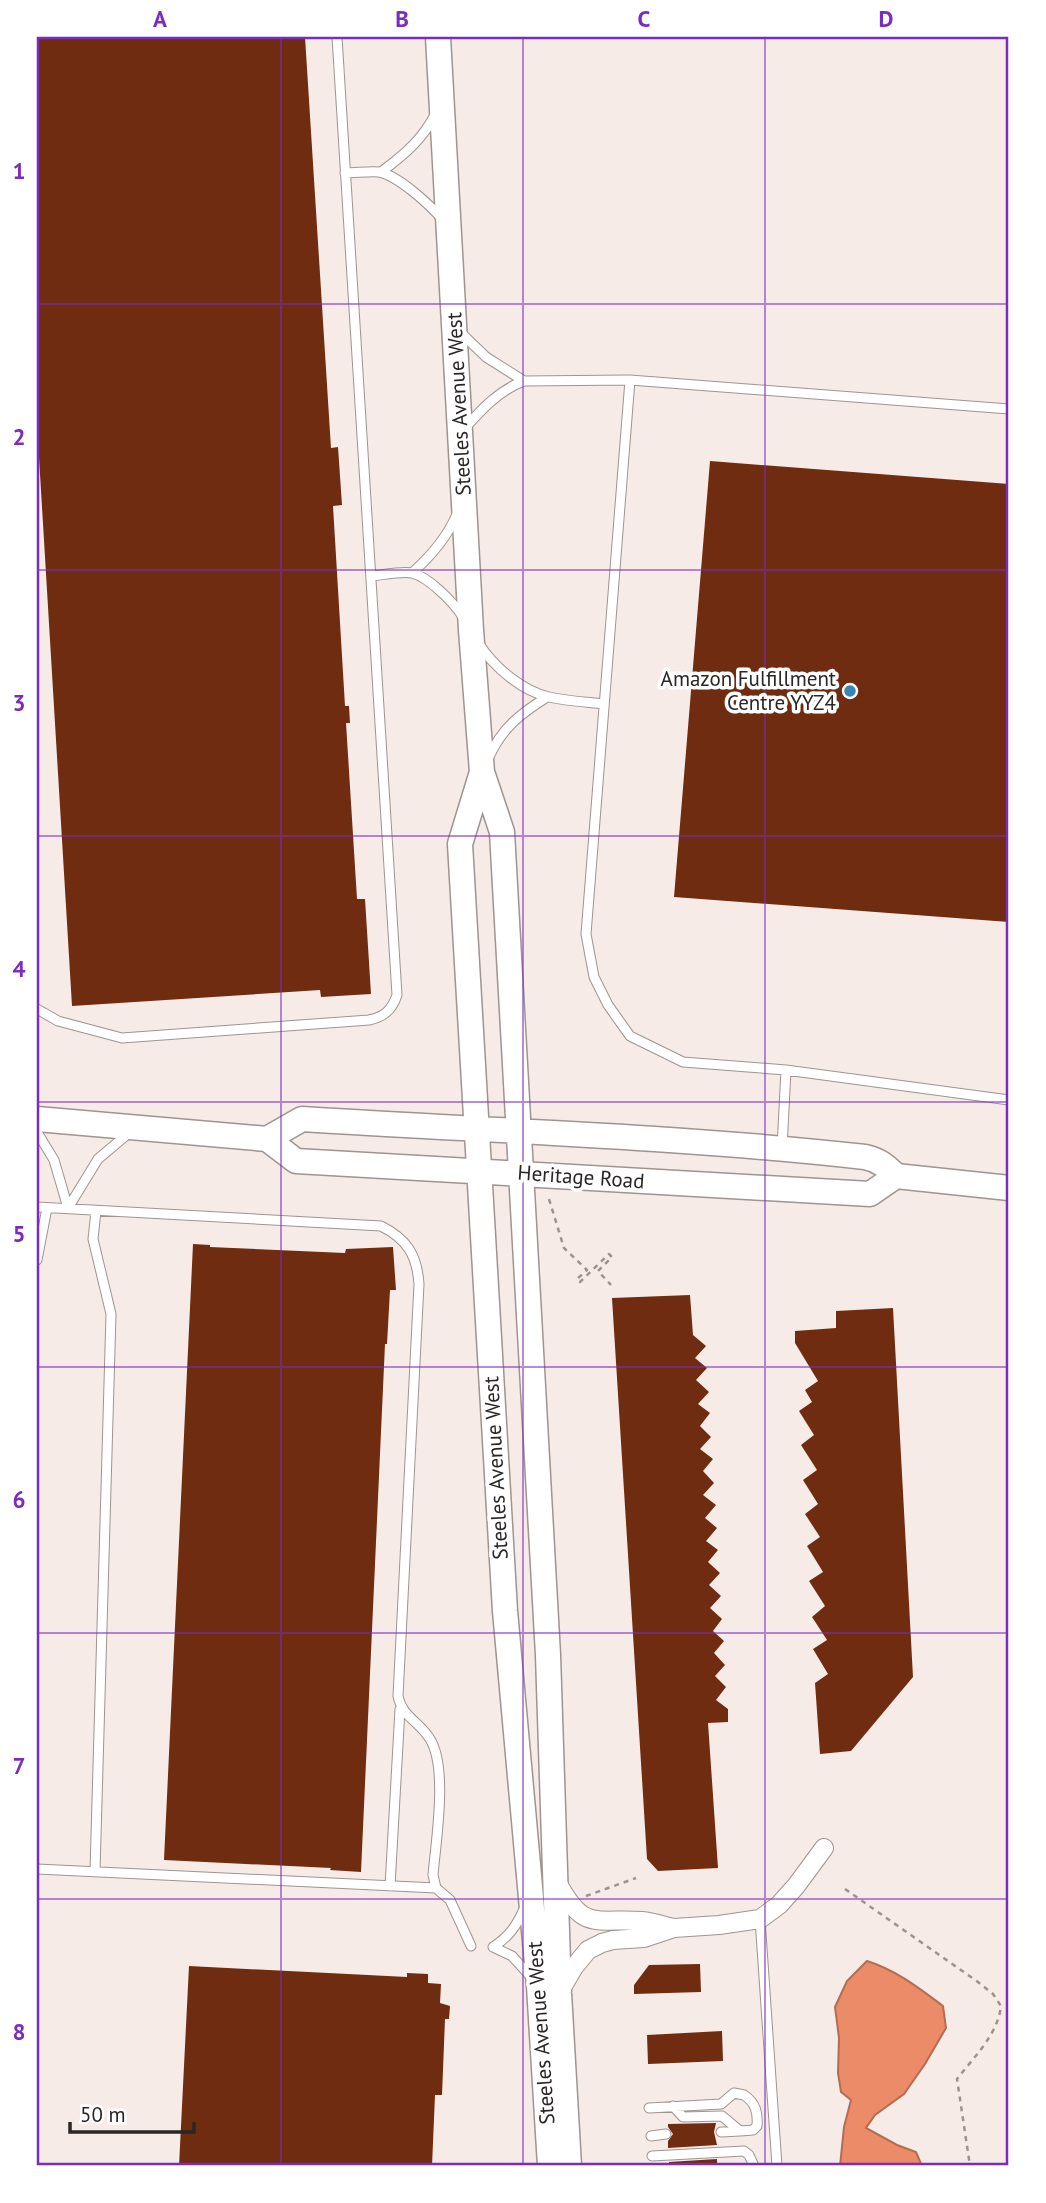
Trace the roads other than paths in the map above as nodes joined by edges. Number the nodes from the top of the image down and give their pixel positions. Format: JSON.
{"nodes":[{"id":1,"x":337,"y":37,"type":"edge"},
{"id":2,"x":438,"y":37,"type":"edge"},
{"id":3,"x":442,"y":102,"type":"junction"},
{"id":4,"x":381,"y":172,"type":"junction"},
{"id":5,"x":345,"y":173,"type":"junction"},
{"id":6,"x":449,"y":226,"type":"junction"},
{"id":7,"x":455,"y":326,"type":"junction"},
{"id":8,"x":630,"y":380,"type":"junction"},
{"id":9,"x":524,"y":381,"type":"junction"},
{"id":10,"x":1009,"y":409,"type":"edge"},
{"id":11,"x":460,"y":433,"type":"junction"},
{"id":12,"x":464,"y":500,"type":"junction"},
{"id":13,"x":412,"y":573,"type":"junction"},
{"id":14,"x":372,"y":576,"type":"junction"},
{"id":15,"x":471,"y":630,"type":"junction"},
{"id":16,"x":547,"y":697,"type":"junction"},
{"id":17,"x":604,"y":704,"type":"junction"},
{"id":18,"x":482,"y":772,"type":"junction"},
{"id":19,"x":37,"y":1009,"type":"edge"},
{"id":20,"x":786,"y":1070,"type":"junction"},
{"id":21,"x":1009,"y":1100,"type":"edge"},
{"id":22,"x":37,"y":1119,"type":"edge"},
{"id":23,"x":135,"y":1127,"type":"junction"},
{"id":24,"x":477,"y":1129,"type":"junction"},
{"id":25,"x":517,"y":1131,"type":"junction"},
{"id":26,"x":37,"y":1132,"type":"edge"},
{"id":27,"x":267,"y":1139,"type":"junction"},
{"id":28,"x":782,"y":1148,"type":"junction"},
{"id":29,"x":480,"y":1171,"type":"junction"},
{"id":30,"x":520,"y":1173,"type":"junction"},
{"id":31,"x":896,"y":1176,"type":"junction"},
{"id":32,"x":1009,"y":1188,"type":"edge"},
{"id":33,"x":37,"y":1207,"type":"edge"},
{"id":34,"x":47,"y":1208,"type":"junction"},
{"id":35,"x":68,"y":1208,"type":"junction"},
{"id":36,"x":96,"y":1211,"type":"junction"},
{"id":37,"x":37,"y":1260,"type":"edge"},
{"id":38,"x":400,"y":1709,"type":"junction"},
{"id":39,"x":824,"y":1848,"type":"dead end"},
{"id":40,"x":37,"y":1869,"type":"edge"},
{"id":41,"x":95,"y":1871,"type":"junction"},
{"id":42,"x":555,"y":1878,"type":"junction"},
{"id":43,"x":390,"y":1886,"type":"junction"},
{"id":44,"x":436,"y":1888,"type":"junction"},
{"id":45,"x":531,"y":1896,"type":"junction"},
{"id":46,"x":760,"y":1919,"type":"junction"},
{"id":47,"x":674,"y":1928,"type":"junction"},
{"id":48,"x":471,"y":1946,"type":"dead end"},
{"id":49,"x":549,"y":1990,"type":"junction"},
{"id":50,"x":673,"y":2106,"type":"junction"},
{"id":51,"x":649,"y":2108,"type":"dead end"},
{"id":52,"x":740,"y":2131,"type":"junction"},
{"id":53,"x":721,"y":2132,"type":"dead end"},
{"id":54,"x":666,"y":2134,"type":"dead end"},
{"id":55,"x":651,"y":2136,"type":"dead end"},
{"id":56,"x":652,"y":2156,"type":"dead end"},
{"id":57,"x":550,"y":2166,"type":"edge"},
{"id":58,"x":569,"y":2166,"type":"edge"},
{"id":59,"x":754,"y":2166,"type":"edge"},
{"id":60,"x":777,"y":2166,"type":"edge"}],
"edges":[{"from":1,"to":5,"type":"lane"},
{"from":2,"to":3,"type":"main road","name":"Steeles Avenue West"},
{"from":3,"to":4,"type":"lane"},
{"from":3,"to":6,"type":"main road","name":"Steeles Avenue West"},
{"from":4,"to":5,"type":"lane"},
{"from":4,"to":6,"type":"lane"},
{"from":5,"to":14,"type":"lane"},
{"from":6,"to":7,"type":"main road","name":"Steeles Avenue West"},
{"from":7,"to":9,"type":"lane"},
{"from":7,"to":11,"type":"main road","name":"Steeles Avenue West"},
{"from":8,"to":9,"type":"lane"},
{"from":8,"to":10,"type":"lane"},
{"from":8,"to":17,"type":"lane"},
{"from":9,"to":11,"type":"lane"},
{"from":11,"to":12,"type":"main road","name":"Steeles Avenue West"},
{"from":12,"to":13,"type":"lane"},
{"from":12,"to":15,"type":"main road","name":"Steeles Avenue West"},
{"from":13,"to":14,"type":"lane"},
{"from":13,"to":15,"type":"lane"},
{"from":14,"to":19,"type":"lane"},
{"from":15,"to":16,"type":"lane"},
{"from":15,"to":18,"type":"main road","name":"Steeles Avenue West"},
{"from":16,"to":17,"type":"lane"},
{"from":16,"to":18,"type":"lane"},
{"from":17,"to":20,"type":"lane"},
{"from":18,"to":24,"type":"main road","name":"Steeles Avenue West"},
{"from":18,"to":25,"type":"main road","name":"Steeles Avenue West"},
{"from":20,"to":21,"type":"lane"},
{"from":20,"to":28,"type":"lane"},
{"from":22,"to":23,"type":"main road"},
{"from":23,"to":27,"type":"main road"},
{"from":23,"to":35,"type":"lane"},
{"from":24,"to":25,"type":"main road","name":"Heritage Road"},
{"from":24,"to":27,"type":"main road","name":"Heritage Road"},
{"from":24,"to":29,"type":"main road","name":"Steeles Avenue West"},
{"from":25,"to":28,"type":"main road","name":"Heritage Road"},
{"from":25,"to":30,"type":"main road","name":"Steeles Avenue West"},
{"from":26,"to":35,"type":"lane"},
{"from":27,"to":29,"type":"main road","name":"Heritage Road"},
{"from":28,"to":31,"type":"main road","name":"Heritage Road"},
{"from":29,"to":30,"type":"main road","name":"Heritage Road"},
{"from":29,"to":45,"type":"main road","name":"Steeles Avenue West"},
{"from":30,"to":31,"type":"main road","name":"Heritage Road"},
{"from":30,"to":42,"type":"main road","name":"Steeles Avenue West"},
{"from":31,"to":32,"type":"main road","name":"Heritage Road"},
{"from":33,"to":34,"type":"lane"},
{"from":34,"to":35,"type":"lane"},
{"from":34,"to":37,"type":"lane"},
{"from":35,"to":36,"type":"lane"},
{"from":36,"to":38,"type":"lane"},
{"from":36,"to":41,"type":"lane"},
{"from":38,"to":43,"type":"lane"},
{"from":38,"to":44,"type":"lane"},
{"from":39,"to":46,"type":"street"},
{"from":40,"to":41,"type":"lane"},
{"from":41,"to":43,"type":"lane"},
{"from":42,"to":47,"type":"street"},
{"from":42,"to":49,"type":"main road","name":"Steeles Avenue West"},
{"from":43,"to":44,"type":"lane"},
{"from":44,"to":48,"type":"lane"},
{"from":45,"to":49,"type":"main road","name":"Steeles Avenue West"},
{"from":45,"to":49,"type":"lane"},
{"from":46,"to":47,"type":"street"},
{"from":46,"to":60,"type":"lane"},
{"from":47,"to":49,"type":"street"},
{"from":49,"to":57,"type":"main road","name":"Steeles Avenue West"},
{"from":49,"to":58,"type":"main road","name":"Steeles Avenue West"},
{"from":50,"to":51,"type":"lane"},
{"from":50,"to":52,"type":"lane"},
{"from":50,"to":52,"type":"lane"},
{"from":52,"to":53,"type":"lane"},
{"from":54,"to":55,"type":"lane"},
{"from":56,"to":59,"type":"lane"}]}
